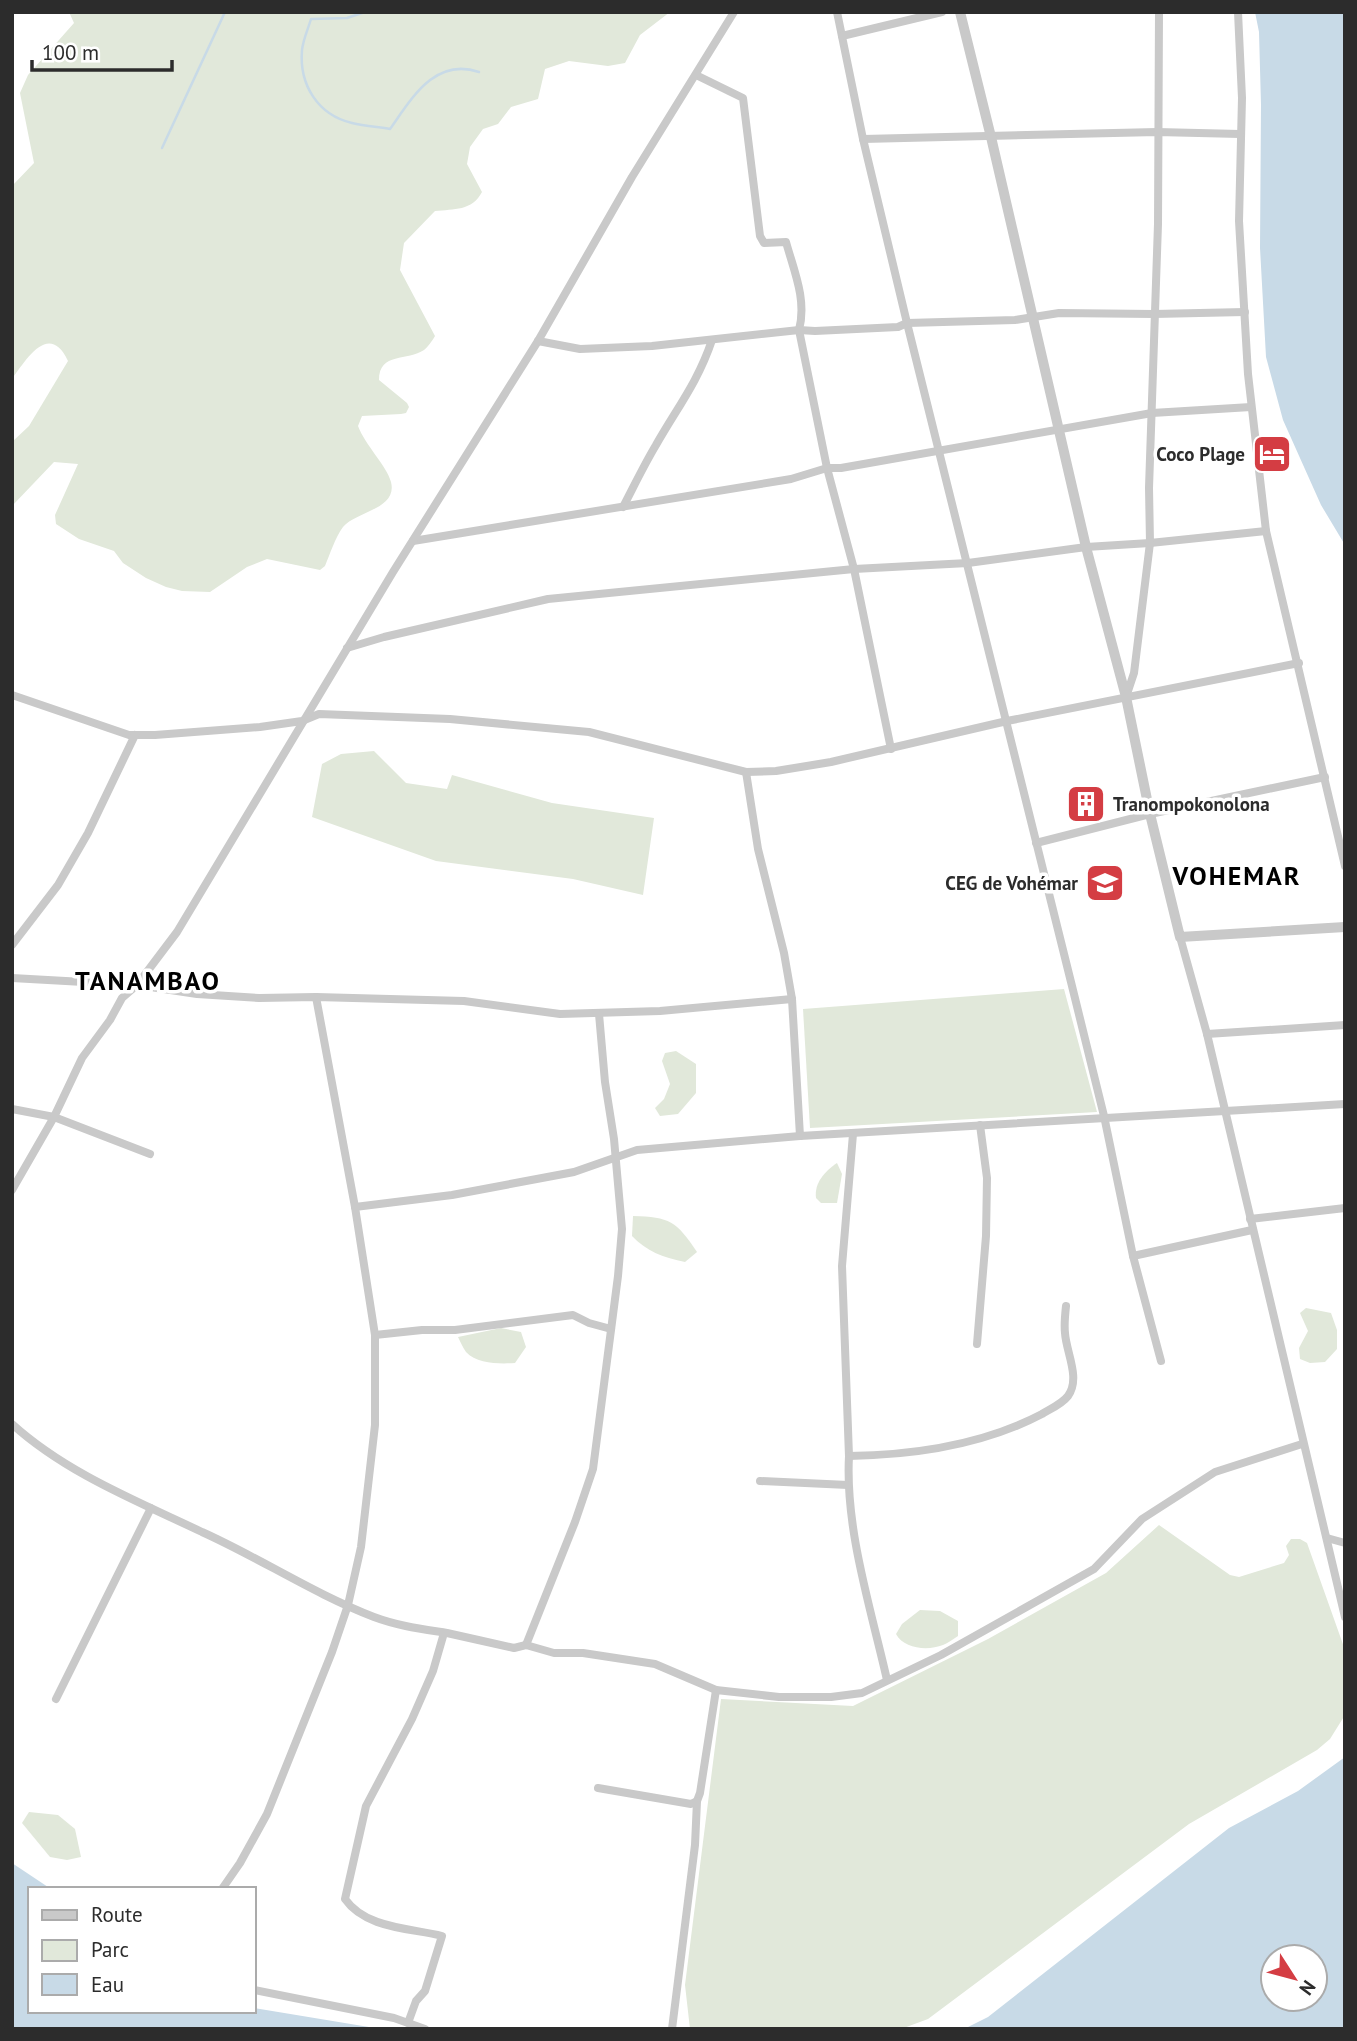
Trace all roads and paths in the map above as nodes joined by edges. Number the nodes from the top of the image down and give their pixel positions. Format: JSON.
{"nodes":[{"id":1,"x":734,"y":12,"type":"edge"},
{"id":2,"x":837,"y":12,"type":"edge"},
{"id":3,"x":942,"y":12,"type":"edge"},
{"id":4,"x":960,"y":12,"type":"edge"},
{"id":5,"x":1160,"y":12,"type":"edge"},
{"id":6,"x":1238,"y":12,"type":"edge"},
{"id":7,"x":842,"y":36,"type":"junction"},
{"id":8,"x":696,"y":75,"type":"junction"},
{"id":9,"x":1157,"y":132,"type":"junction"},
{"id":10,"x":1240,"y":134,"type":"junction"},
{"id":11,"x":991,"y":137,"type":"junction"},
{"id":12,"x":863,"y":139,"type":"junction"},
{"id":13,"x":1245,"y":312,"type":"junction"},
{"id":14,"x":1154,"y":314,"type":"junction"},
{"id":15,"x":1034,"y":317,"type":"junction"},
{"id":16,"x":907,"y":323,"type":"junction"},
{"id":17,"x":799,"y":330,"type":"junction"},
{"id":18,"x":712,"y":340,"type":"junction"},
{"id":19,"x":538,"y":341,"type":"junction"},
{"id":20,"x":1251,"y":407,"type":"junction"},
{"id":21,"x":1153,"y":413,"type":"junction"},
{"id":22,"x":1060,"y":431,"type":"junction"},
{"id":23,"x":939,"y":450,"type":"junction"},
{"id":24,"x":827,"y":468,"type":"junction"},
{"id":25,"x":623,"y":507,"type":"junction"},
{"id":26,"x":1266,"y":531,"type":"junction"},
{"id":27,"x":413,"y":541,"type":"junction"},
{"id":28,"x":1150,"y":543,"type":"junction"},
{"id":29,"x":1086,"y":547,"type":"junction"},
{"id":30,"x":968,"y":563,"type":"junction"},
{"id":31,"x":854,"y":569,"type":"junction"},
{"id":32,"x":347,"y":648,"type":"junction"},
{"id":33,"x":1299,"y":663,"type":"junction"},
{"id":34,"x":12,"y":695,"type":"edge"},
{"id":35,"x":1126,"y":697,"type":"junction"},
{"id":36,"x":302,"y":721,"type":"junction"},
{"id":37,"x":1007,"y":721,"type":"junction"},
{"id":38,"x":135,"y":735,"type":"junction"},
{"id":39,"x":891,"y":749,"type":"junction"},
{"id":40,"x":746,"y":772,"type":"junction"},
{"id":41,"x":1325,"y":778,"type":"junction"},
{"id":42,"x":1150,"y":814,"type":"junction"},
{"id":43,"x":1036,"y":843,"type":"junction"},
{"id":44,"x":1345,"y":866,"type":"edge"},
{"id":45,"x":1345,"y":927,"type":"edge"},
{"id":46,"x":1180,"y":937,"type":"junction"},
{"id":47,"x":12,"y":945,"type":"edge"},
{"id":48,"x":12,"y":978,"type":"edge"},
{"id":49,"x":137,"y":985,"type":"junction"},
{"id":50,"x":316,"y":997,"type":"junction"},
{"id":51,"x":792,"y":999,"type":"junction"},
{"id":52,"x":600,"y":1014,"type":"junction"},
{"id":53,"x":1345,"y":1026,"type":"edge"},
{"id":54,"x":1207,"y":1034,"type":"junction"},
{"id":55,"x":1345,"y":1104,"type":"edge"},
{"id":56,"x":12,"y":1109,"type":"edge"},
{"id":57,"x":1225,"y":1110,"type":"junction"},
{"id":58,"x":1104,"y":1116,"type":"junction"},
{"id":59,"x":54,"y":1117,"type":"junction"},
{"id":60,"x":980,"y":1125,"type":"junction"},
{"id":61,"x":853,"y":1134,"type":"junction"},
{"id":62,"x":800,"y":1136,"type":"junction"},
{"id":63,"x":150,"y":1154,"type":"dead end"},
{"id":64,"x":615,"y":1158,"type":"junction"},
{"id":65,"x":12,"y":1190,"type":"edge"},
{"id":66,"x":355,"y":1207,"type":"junction"},
{"id":67,"x":1345,"y":1208,"type":"edge"},
{"id":68,"x":1250,"y":1219,"type":"junction"},
{"id":69,"x":1252,"y":1230,"type":"junction"},
{"id":70,"x":1133,"y":1256,"type":"junction"},
{"id":71,"x":1066,"y":1306,"type":"dead end"},
{"id":72,"x":611,"y":1329,"type":"junction"},
{"id":73,"x":374,"y":1335,"type":"junction"},
{"id":74,"x":977,"y":1344,"type":"dead end"},
{"id":75,"x":1161,"y":1361,"type":"dead end"},
{"id":76,"x":12,"y":1424,"type":"edge"},
{"id":77,"x":1302,"y":1444,"type":"junction"},
{"id":78,"x":849,"y":1456,"type":"junction"},
{"id":79,"x":760,"y":1481,"type":"dead end"},
{"id":80,"x":848,"y":1485,"type":"junction"},
{"id":81,"x":151,"y":1508,"type":"junction"},
{"id":82,"x":1327,"y":1538,"type":"junction"},
{"id":83,"x":1345,"y":1543,"type":"edge"},
{"id":84,"x":348,"y":1605,"type":"junction"},
{"id":85,"x":1345,"y":1617,"type":"edge"},
{"id":86,"x":444,"y":1633,"type":"junction"},
{"id":87,"x":526,"y":1645,"type":"junction"},
{"id":88,"x":887,"y":1680,"type":"junction"},
{"id":89,"x":716,"y":1690,"type":"junction"},
{"id":90,"x":56,"y":1699,"type":"dead end"},
{"id":91,"x":598,"y":1788,"type":"dead end"},
{"id":92,"x":697,"y":1801,"type":"junction"},
{"id":93,"x":223,"y":1887,"type":"edge"},
{"id":94,"x":256,"y":1990,"type":"edge"},
{"id":95,"x":408,"y":2023,"type":"junction"},
{"id":96,"x":425,"y":2029,"type":"edge"},
{"id":97,"x":672,"y":2029,"type":"edge"}],
"edges":[{"from":1,"to":8,"type":"street"},
{"from":2,"to":7,"type":"street"},
{"from":3,"to":7,"type":"street"},
{"from":4,"to":11,"type":"street"},
{"from":5,"to":9,"type":"street"},
{"from":6,"to":10,"type":"street"},
{"from":7,"to":12,"type":"street"},
{"from":8,"to":17,"type":"street"},
{"from":8,"to":19,"type":"street"},
{"from":9,"to":10,"type":"street"},
{"from":9,"to":11,"type":"street"},
{"from":9,"to":14,"type":"street"},
{"from":10,"to":13,"type":"street"},
{"from":11,"to":12,"type":"street"},
{"from":11,"to":15,"type":"street"},
{"from":12,"to":16,"type":"street"},
{"from":13,"to":14,"type":"street"},
{"from":13,"to":20,"type":"street"},
{"from":14,"to":15,"type":"street"},
{"from":14,"to":21,"type":"street"},
{"from":15,"to":16,"type":"street"},
{"from":15,"to":22,"type":"street"},
{"from":16,"to":17,"type":"street"},
{"from":16,"to":23,"type":"street"},
{"from":17,"to":18,"type":"street"},
{"from":17,"to":24,"type":"street"},
{"from":18,"to":19,"type":"street"},
{"from":18,"to":25,"type":"street"},
{"from":19,"to":27,"type":"street"},
{"from":20,"to":21,"type":"street"},
{"from":20,"to":26,"type":"street"},
{"from":21,"to":22,"type":"street"},
{"from":21,"to":28,"type":"street"},
{"from":22,"to":23,"type":"street"},
{"from":22,"to":29,"type":"street"},
{"from":23,"to":24,"type":"street"},
{"from":23,"to":30,"type":"street"},
{"from":24,"to":25,"type":"street"},
{"from":24,"to":31,"type":"street"},
{"from":25,"to":27,"type":"street"},
{"from":26,"to":28,"type":"street"},
{"from":26,"to":33,"type":"street"},
{"from":27,"to":32,"type":"street"},
{"from":28,"to":29,"type":"street"},
{"from":28,"to":35,"type":"street"},
{"from":29,"to":30,"type":"street"},
{"from":29,"to":35,"type":"street"},
{"from":30,"to":31,"type":"street"},
{"from":30,"to":37,"type":"street"},
{"from":31,"to":32,"type":"street"},
{"from":31,"to":39,"type":"street"},
{"from":32,"to":36,"type":"street"},
{"from":33,"to":35,"type":"street"},
{"from":33,"to":41,"type":"street"},
{"from":34,"to":38,"type":"street"},
{"from":35,"to":37,"type":"street"},
{"from":35,"to":42,"type":"street"},
{"from":36,"to":38,"type":"street"},
{"from":36,"to":40,"type":"street"},
{"from":36,"to":49,"type":"street"},
{"from":37,"to":39,"type":"street"},
{"from":37,"to":43,"type":"street"},
{"from":38,"to":47,"type":"street"},
{"from":39,"to":40,"type":"street"},
{"from":40,"to":51,"type":"street"},
{"from":41,"to":42,"type":"street"},
{"from":41,"to":44,"type":"street"},
{"from":42,"to":43,"type":"street"},
{"from":42,"to":46,"type":"street"},
{"from":43,"to":58,"type":"street"},
{"from":45,"to":46,"type":"street"},
{"from":46,"to":54,"type":"street"},
{"from":48,"to":49,"type":"street"},
{"from":49,"to":50,"type":"street"},
{"from":49,"to":59,"type":"street"},
{"from":50,"to":52,"type":"street"},
{"from":50,"to":66,"type":"street"},
{"from":51,"to":52,"type":"street"},
{"from":51,"to":62,"type":"street"},
{"from":52,"to":64,"type":"street"},
{"from":53,"to":54,"type":"street"},
{"from":54,"to":57,"type":"street"},
{"from":55,"to":57,"type":"street"},
{"from":56,"to":59,"type":"street"},
{"from":57,"to":58,"type":"street"},
{"from":57,"to":68,"type":"street"},
{"from":58,"to":60,"type":"street"},
{"from":58,"to":70,"type":"street"},
{"from":59,"to":63,"type":"street"},
{"from":59,"to":65,"type":"street"},
{"from":60,"to":61,"type":"street"},
{"from":60,"to":74,"type":"street"},
{"from":61,"to":62,"type":"street"},
{"from":61,"to":78,"type":"street"},
{"from":62,"to":64,"type":"street"},
{"from":64,"to":66,"type":"street"},
{"from":64,"to":72,"type":"street"},
{"from":66,"to":73,"type":"street"},
{"from":67,"to":68,"type":"street"},
{"from":68,"to":69,"type":"street"},
{"from":69,"to":70,"type":"street"},
{"from":69,"to":77,"type":"street"},
{"from":70,"to":75,"type":"street"},
{"from":71,"to":78,"type":"street"},
{"from":72,"to":73,"type":"street"},
{"from":72,"to":87,"type":"street"},
{"from":73,"to":84,"type":"street"},
{"from":76,"to":81,"type":"street"},
{"from":77,"to":82,"type":"street"},
{"from":77,"to":88,"type":"street"},
{"from":78,"to":80,"type":"street"},
{"from":79,"to":80,"type":"street"},
{"from":80,"to":88,"type":"street"},
{"from":81,"to":84,"type":"street"},
{"from":81,"to":90,"type":"street"},
{"from":82,"to":83,"type":"street"},
{"from":82,"to":85,"type":"street"},
{"from":84,"to":86,"type":"street"},
{"from":84,"to":93,"type":"street"},
{"from":86,"to":87,"type":"street"},
{"from":86,"to":95,"type":"street"},
{"from":87,"to":89,"type":"street"},
{"from":88,"to":89,"type":"street"},
{"from":89,"to":92,"type":"street"},
{"from":91,"to":92,"type":"street"},
{"from":92,"to":97,"type":"street"},
{"from":94,"to":95,"type":"street"},
{"from":95,"to":96,"type":"street"}]}
